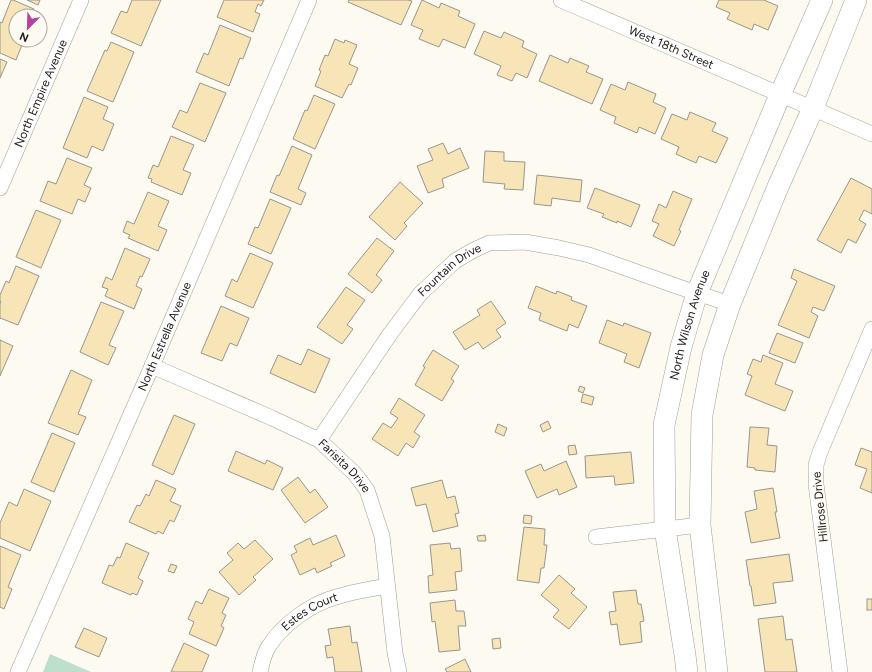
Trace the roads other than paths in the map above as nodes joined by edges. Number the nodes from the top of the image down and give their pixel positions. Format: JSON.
{"nodes":[{"id":1,"x":81,"y":0,"type":"edge"},
{"id":2,"x":309,"y":0,"type":"edge"},
{"id":3,"x":561,"y":0,"type":"edge"},
{"id":4,"x":822,"y":0,"type":"edge"},
{"id":5,"x":856,"y":0,"type":"edge"},
{"id":6,"x":780,"y":95,"type":"junction"},
{"id":7,"x":813,"y":108,"type":"junction"},
{"id":8,"x":872,"y":134,"type":"edge"},
{"id":9,"x":0,"y":188,"type":"edge"},
{"id":10,"x":697,"y":294,"type":"junction"},
{"id":11,"x":730,"y":304,"type":"junction"},
{"id":12,"x":872,"y":329,"type":"edge"},
{"id":13,"x":152,"y":366,"type":"junction"},
{"id":14,"x":319,"y":440,"type":"junction"},
{"id":15,"x":700,"y":525,"type":"junction"},
{"id":16,"x":665,"y":529,"type":"junction"},
{"id":17,"x":596,"y":537,"type":"dead end"},
{"id":18,"x":387,"y":586,"type":"junction"},
{"id":19,"x":18,"y":672,"type":"edge"},
{"id":20,"x":260,"y":672,"type":"edge"},
{"id":21,"x":399,"y":672,"type":"edge"},
{"id":22,"x":687,"y":672,"type":"edge"},
{"id":23,"x":717,"y":672,"type":"edge"},
{"id":24,"x":840,"y":672,"type":"edge"}],
"edges":[{"from":1,"to":9,"type":"street","name":"North Empire Avenue"},
{"from":2,"to":13,"type":"street","name":"North Estrella Avenue"},
{"from":3,"to":6,"type":"street","name":"West 18th Street"},
{"from":4,"to":6,"type":"main road","name":"North Wilson Avenue"},
{"from":5,"to":7,"type":"main road"},
{"from":6,"to":7,"type":"street","name":"West 18th Street"},
{"from":6,"to":10,"type":"main road","name":"North Wilson Avenue"},
{"from":7,"to":8,"type":"street"},
{"from":7,"to":11,"type":"main road"},
{"from":10,"to":11,"type":"street","name":"Fountain Drive"},
{"from":10,"to":14,"type":"street","name":"Fountain Drive"},
{"from":10,"to":16,"type":"main road","name":"North Wilson Avenue"},
{"from":11,"to":15,"type":"main road"},
{"from":12,"to":24,"type":"street","name":"Hillrose Drive"},
{"from":13,"to":14,"type":"street","name":"Farisita Drive"},
{"from":13,"to":19,"type":"street","name":"North Estrella Avenue"},
{"from":14,"to":18,"type":"street","name":"Farisita Drive"},
{"from":15,"to":16,"type":"street"},
{"from":15,"to":23,"type":"main road"},
{"from":16,"to":17,"type":"street"},
{"from":16,"to":22,"type":"main road","name":"North Wilson Avenue"},
{"from":18,"to":20,"type":"street","name":"Estes Court"},
{"from":18,"to":21,"type":"street","name":"Farisita Drive"}]}
